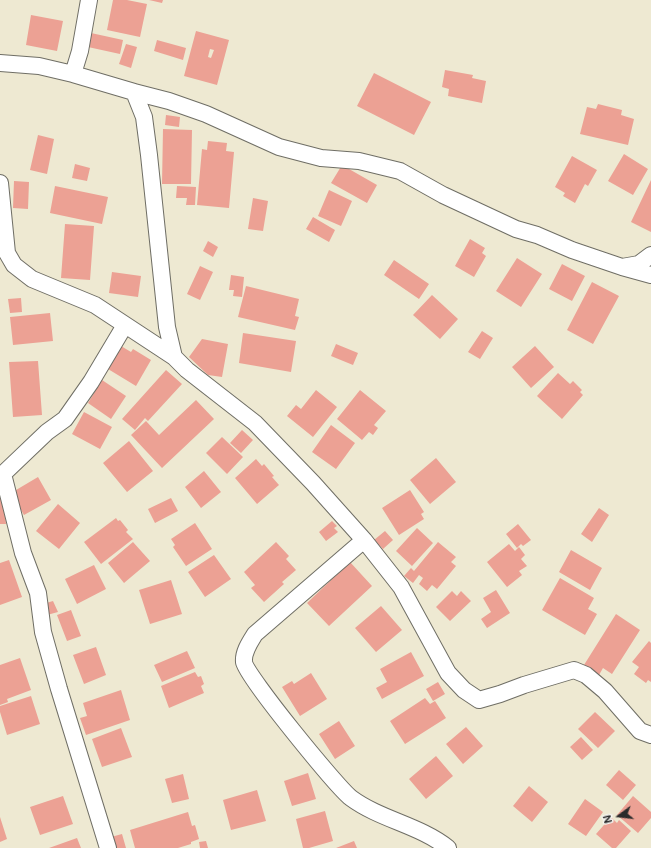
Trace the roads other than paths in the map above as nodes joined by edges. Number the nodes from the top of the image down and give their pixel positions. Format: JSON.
{"nodes":[{"id":1,"x":89,"y":0,"type":"edge"},
{"id":2,"x":0,"y":63,"type":"edge"},
{"id":3,"x":73,"y":74,"type":"junction"},
{"id":4,"x":134,"y":92,"type":"junction"},
{"id":5,"x":0,"y":183,"type":"edge"},
{"id":6,"x":651,"y":255,"type":"edge"},
{"id":7,"x":622,"y":267,"type":"junction"},
{"id":8,"x":651,"y":275,"type":"edge"},
{"id":9,"x":125,"y":325,"type":"junction"},
{"id":10,"x":174,"y":357,"type":"junction"},
{"id":11,"x":2,"y":475,"type":"edge"},
{"id":12,"x":364,"y":540,"type":"junction"},
{"id":13,"x":651,"y":735,"type":"edge"},
{"id":14,"x":108,"y":848,"type":"edge"},
{"id":15,"x":448,"y":848,"type":"edge"}],
"edges":[{"from":1,"to":3,"type":"street"},
{"from":2,"to":3,"type":"street"},
{"from":3,"to":4,"type":"street"},
{"from":4,"to":7,"type":"street"},
{"from":4,"to":10,"type":"street"},
{"from":5,"to":9,"type":"street"},
{"from":6,"to":7,"type":"street"},
{"from":7,"to":8,"type":"street"},
{"from":9,"to":10,"type":"street"},
{"from":9,"to":11,"type":"street"},
{"from":10,"to":12,"type":"street"},
{"from":11,"to":14,"type":"street"},
{"from":12,"to":13,"type":"street"},
{"from":12,"to":15,"type":"street"}]}
